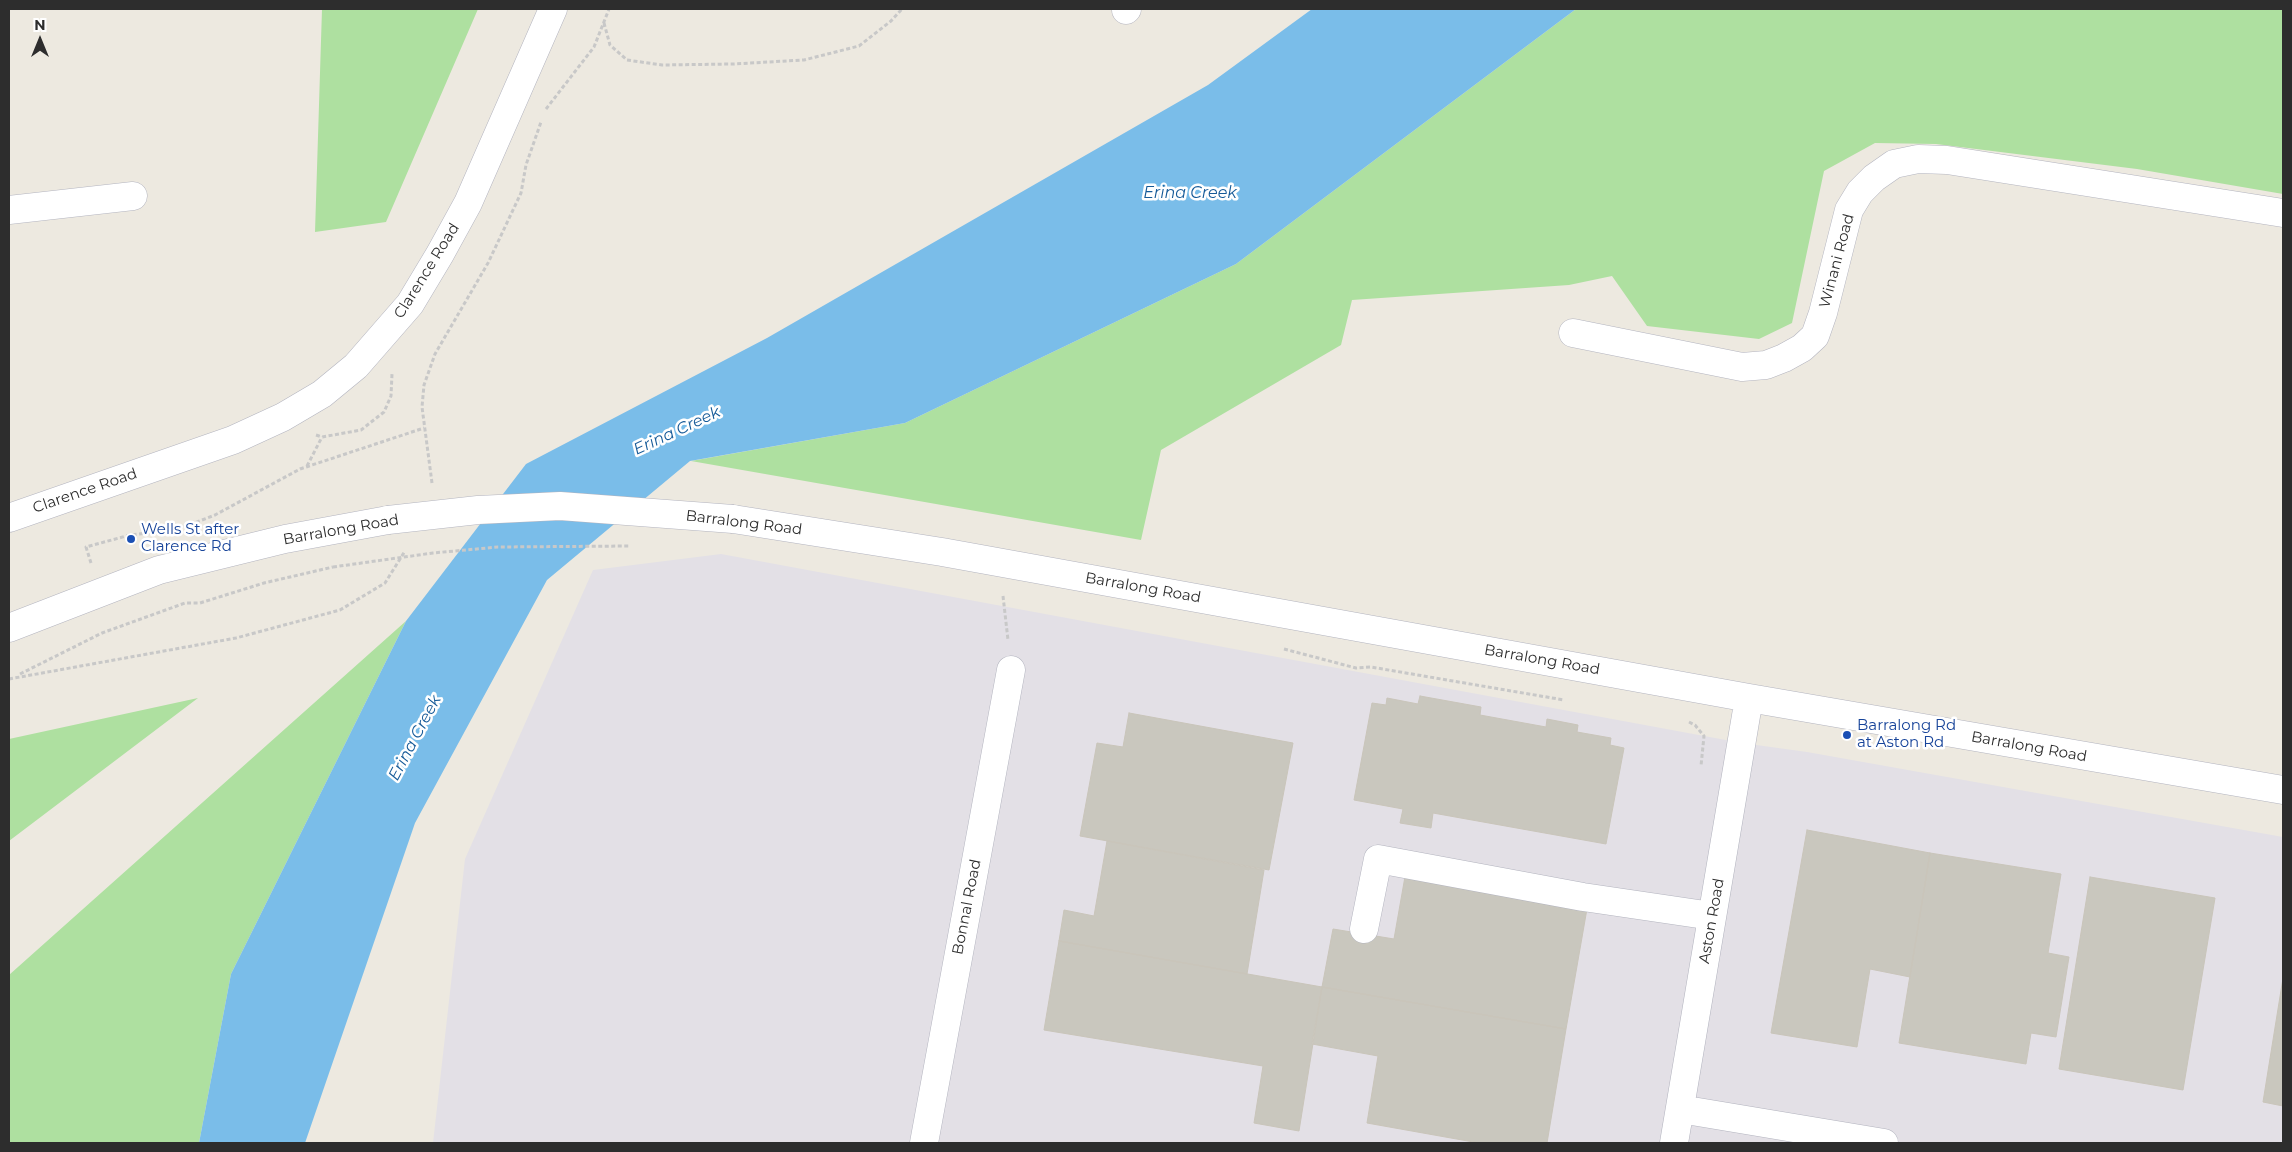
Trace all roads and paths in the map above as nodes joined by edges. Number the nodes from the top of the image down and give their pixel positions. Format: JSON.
{"nodes":[{"id":1,"x":553,"y":9,"type":"edge"},
{"id":2,"x":609,"y":9,"type":"edge"},
{"id":3,"x":902,"y":9,"type":"edge"},
{"id":4,"x":604,"y":23,"type":"junction"},
{"id":5,"x":545,"y":111,"type":"dead end"},
{"id":6,"x":542,"y":120,"type":"dead end"},
{"id":7,"x":133,"y":196,"type":"dead end"},
{"id":8,"x":9,"y":210,"type":"edge"},
{"id":9,"x":2283,"y":213,"type":"edge"},
{"id":10,"x":1573,"y":333,"type":"dead end"},
{"id":11,"x":424,"y":428,"type":"junction"},
{"id":12,"x":322,"y":436,"type":"dead end"},
{"id":13,"x":307,"y":467,"type":"junction"},
{"id":14,"x":432,"y":486,"type":"dead end"},
{"id":15,"x":9,"y":518,"type":"edge"},
{"id":16,"x":408,"y":546,"type":"dead end"},
{"id":17,"x":639,"y":546,"type":"dead end"},
{"id":18,"x":100,"y":593,"type":"junction"},
{"id":19,"x":993,"y":594,"type":"dead end"},
{"id":20,"x":1003,"y":596,"type":"junction"},
{"id":21,"x":1013,"y":597,"type":"dead end"},
{"id":22,"x":9,"y":628,"type":"edge"},
{"id":23,"x":1278,"y":647,"type":"dead end"},
{"id":24,"x":1011,"y":670,"type":"joint"},
{"id":25,"x":15,"y":676,"type":"junction"},
{"id":26,"x":9,"y":679,"type":"edge"},
{"id":27,"x":1749,"y":698,"type":"junction"},
{"id":28,"x":1570,"y":701,"type":"dead end"},
{"id":29,"x":1686,"y":720,"type":"dead end"},
{"id":30,"x":1701,"y":766,"type":"dead end"},
{"id":31,"x":2283,"y":790,"type":"edge"},
{"id":32,"x":1712,"y":916,"type":"junction"},
{"id":33,"x":1364,"y":929,"type":"dead end"},
{"id":34,"x":1680,"y":1109,"type":"junction"},
{"id":35,"x":924,"y":1143,"type":"edge"},
{"id":36,"x":1674,"y":1143,"type":"edge"},
{"id":37,"x":1884,"y":1143,"type":"edge"}],
"edges":[{"from":1,"to":15,"type":"street","name":"Clarence Road"},
{"from":2,"to":4,"type":"path"},
{"from":3,"to":4,"type":"path"},
{"from":4,"to":5,"type":"path"},
{"from":6,"to":11,"type":"path"},
{"from":7,"to":8,"type":"street"},
{"from":9,"to":10,"type":"street","name":"Winani Road"},
{"from":11,"to":13,"type":"path"},
{"from":11,"to":14,"type":"path"},
{"from":12,"to":13,"type":"path"},
{"from":13,"to":18,"type":"path"},
{"from":16,"to":25,"type":"path"},
{"from":17,"to":25,"type":"path","bridge":true},
{"from":18,"to":22,"type":"street","name":"Barralong Road"},
{"from":18,"to":27,"type":"street","name":"Barralong Road","bridge":true},
{"from":19,"to":20,"type":"path"},
{"from":20,"to":21,"type":"path"},
{"from":20,"to":24,"type":"path"},
{"from":23,"to":28,"type":"path"},
{"from":24,"to":35,"type":"street","name":"Bonnal Road"},
{"from":25,"to":26,"type":"path"},
{"from":27,"to":31,"type":"street","name":"Barralong Road"},
{"from":27,"to":32,"type":"street","name":"Aston Road"},
{"from":29,"to":30,"type":"path"},
{"from":32,"to":33,"type":"street"},
{"from":32,"to":34,"type":"street","name":"Aston Road"},
{"from":34,"to":36,"type":"street","name":"Aston Road"},
{"from":34,"to":37,"type":"street"}]}
